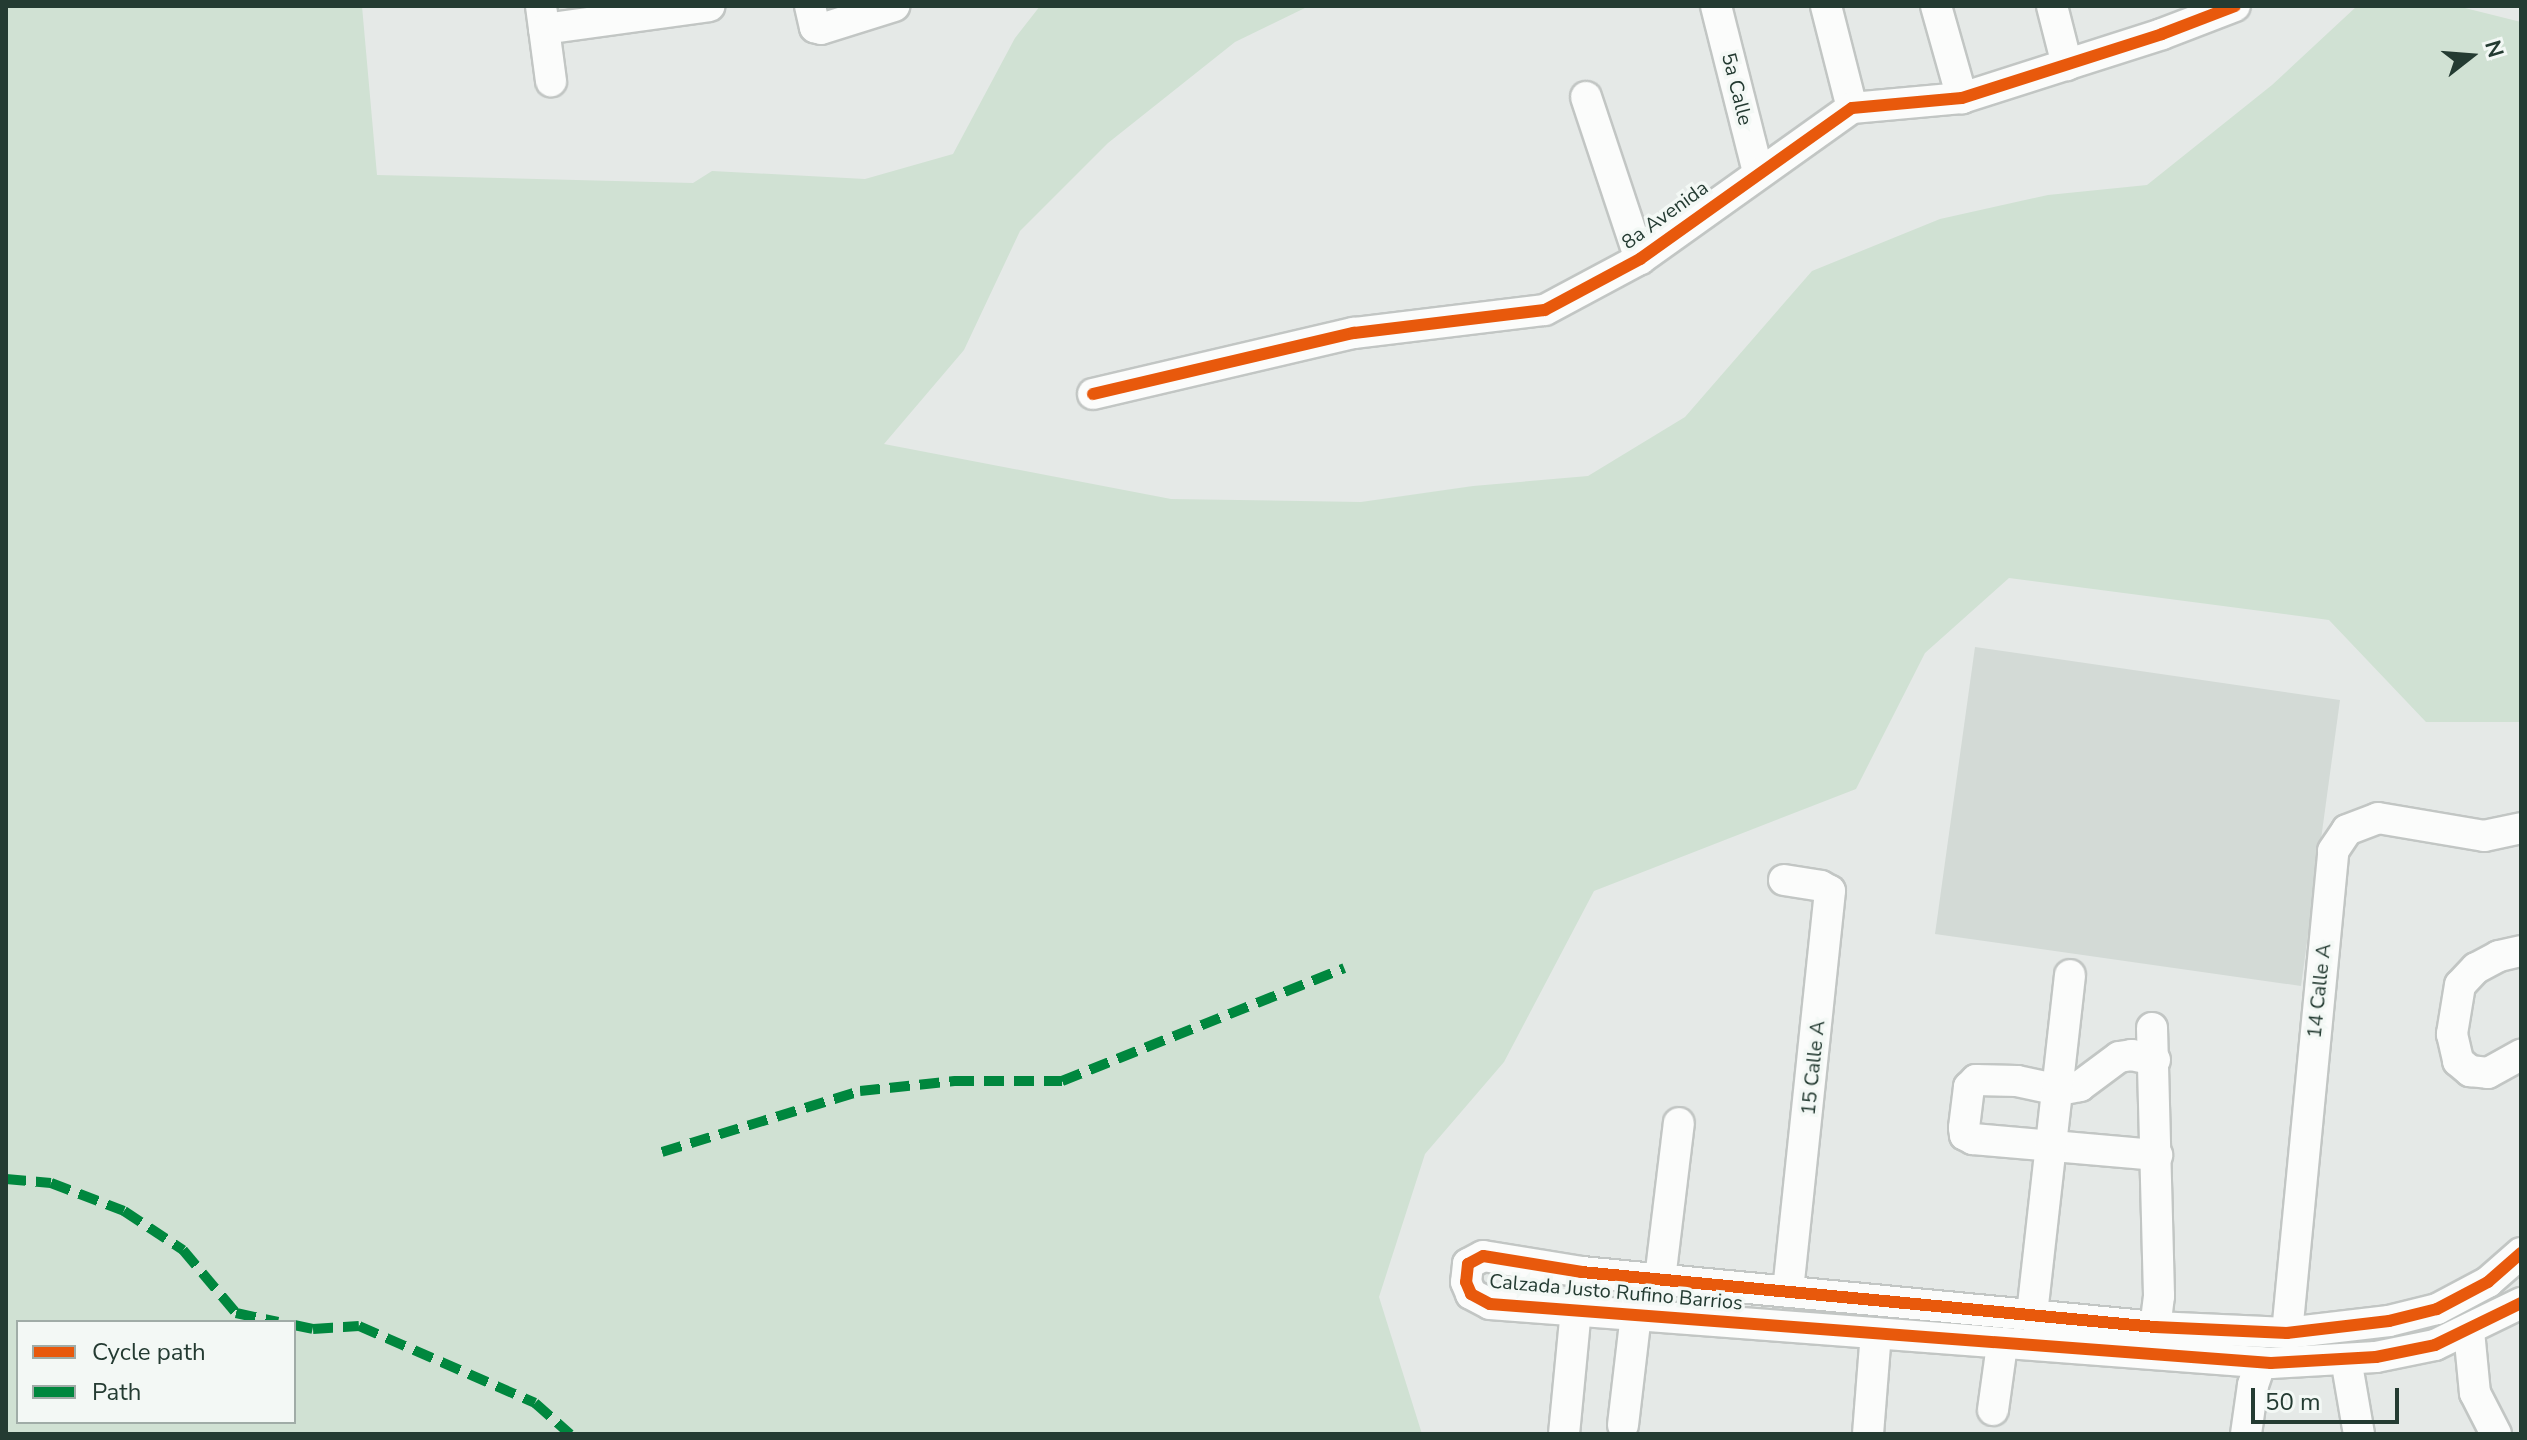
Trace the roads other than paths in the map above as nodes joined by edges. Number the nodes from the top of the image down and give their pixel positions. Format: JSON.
{"nodes":[{"id":1,"x":709,"y":6,"type":"edge"},
{"id":2,"x":810,"y":6,"type":"edge"},
{"id":3,"x":894,"y":6,"type":"edge"},
{"id":4,"x":1716,"y":6,"type":"edge"},
{"id":5,"x":1826,"y":6,"type":"edge"},
{"id":6,"x":1936,"y":6,"type":"edge"},
{"id":7,"x":2052,"y":6,"type":"edge"},
{"id":8,"x":2235,"y":6,"type":"edge"},
{"id":9,"x":542,"y":18,"type":"edge"},
{"id":10,"x":2158,"y":20,"type":"edge"},
{"id":11,"x":2067,"y":65,"type":"junction"},
{"id":12,"x":551,"y":81,"type":"dead end"},
{"id":13,"x":1586,"y":97,"type":"dead end"},
{"id":14,"x":1962,"y":98,"type":"junction"},
{"id":15,"x":1852,"y":108,"type":"junction"},
{"id":16,"x":1758,"y":172,"type":"junction"},
{"id":17,"x":1640,"y":259,"type":"junction"},
{"id":18,"x":1093,"y":394,"type":"dead end"},
{"id":19,"x":2521,"y":828,"type":"edge"},
{"id":20,"x":1784,"y":880,"type":"dead end"},
{"id":21,"x":2521,"y":951,"type":"edge"},
{"id":22,"x":2070,"y":975,"type":"dead end"},
{"id":23,"x":2152,"y":1028,"type":"dead end"},
{"id":24,"x":2521,"y":1055,"type":"edge"},
{"id":25,"x":2155,"y":1060,"type":"junction"},
{"id":26,"x":2059,"y":1090,"type":"junction"},
{"id":27,"x":1679,"y":1123,"type":"dead end"},
{"id":28,"x":2052,"y":1148,"type":"junction"},
{"id":29,"x":2157,"y":1155,"type":"junction"},
{"id":30,"x":2521,"y":1253,"type":"edge"},
{"id":31,"x":1660,"y":1279,"type":"junction"},
{"id":32,"x":1705,"y":1283,"type":"junction"},
{"id":33,"x":1788,"y":1292,"type":"junction"},
{"id":34,"x":2521,"y":1303,"type":"edge"},
{"id":35,"x":1576,"y":1309,"type":"junction"},
{"id":36,"x":2032,"y":1314,"type":"junction"},
{"id":37,"x":1636,"y":1315,"type":"junction"},
{"id":38,"x":2091,"y":1320,"type":"junction"},
{"id":39,"x":1703,"y":1321,"type":"junction"},
{"id":40,"x":2155,"y":1327,"type":"junction"},
{"id":41,"x":2469,"y":1331,"type":"junction"},
{"id":42,"x":1876,"y":1333,"type":"junction"},
{"id":43,"x":2287,"y":1333,"type":"junction"},
{"id":44,"x":2002,"y":1345,"type":"junction"},
{"id":45,"x":2089,"y":1351,"type":"junction"},
{"id":46,"x":2346,"y":1359,"type":"junction"},
{"id":47,"x":2261,"y":1362,"type":"junction"},
{"id":48,"x":1993,"y":1410,"type":"dead end"},
{"id":49,"x":1623,"y":1425,"type":"dead end"},
{"id":50,"x":1564,"y":1434,"type":"edge"},
{"id":51,"x":1868,"y":1434,"type":"edge"},
{"id":52,"x":2246,"y":1434,"type":"edge"},
{"id":53,"x":2359,"y":1434,"type":"edge"},
{"id":54,"x":2496,"y":1434,"type":"edge"}],
"edges":[{"from":1,"to":9,"type":"street"},
{"from":2,"to":3,"type":"street"},
{"from":4,"to":16,"type":"street","name":"5a Calle"},
{"from":5,"to":15,"type":"street"},
{"from":6,"to":14,"type":"street"},
{"from":7,"to":11,"type":"street"},
{"from":8,"to":10,"type":"street","name":"8a Avenida"},
{"from":9,"to":12,"type":"street"},
{"from":10,"to":11,"type":"street","name":"8a Avenida"},
{"from":11,"to":14,"type":"street","name":"8a Avenida"},
{"from":13,"to":17,"type":"street"},
{"from":14,"to":15,"type":"street","name":"8a Avenida"},
{"from":15,"to":16,"type":"street","name":"8a Avenida"},
{"from":16,"to":17,"type":"street","name":"8a Avenida"},
{"from":17,"to":18,"type":"street","name":"8a Avenida"},
{"from":19,"to":43,"type":"street","name":"14 Calle A"},
{"from":20,"to":33,"type":"street","name":"15 Calle A"},
{"from":21,"to":24,"type":"street"},
{"from":22,"to":26,"type":"street"},
{"from":23,"to":25,"type":"street"},
{"from":25,"to":26,"type":"street"},
{"from":25,"to":29,"type":"street"},
{"from":26,"to":28,"type":"street"},
{"from":26,"to":28,"type":"street"},
{"from":27,"to":31,"type":"street"},
{"from":28,"to":29,"type":"street"},
{"from":28,"to":36,"type":"street"},
{"from":29,"to":40,"type":"street"},
{"from":30,"to":43,"type":"street","name":"Calzada Justo Rufino Barrios"},
{"from":31,"to":32,"type":"street","name":"Calzada Justo Rufino Barrios"},
{"from":31,"to":35,"type":"street","name":"Calzada Justo Rufino Barrios"},
{"from":32,"to":33,"type":"street","name":"Calzada Justo Rufino Barrios"},
{"from":32,"to":39,"type":"street"},
{"from":33,"to":36,"type":"street","name":"Calzada Justo Rufino Barrios"},
{"from":34,"to":41,"type":"street","name":"Calzada Justo Rufino Barrios"},
{"from":35,"to":37,"type":"street","name":"Calzada Justo Rufino Barrios"},
{"from":35,"to":50,"type":"street"},
{"from":36,"to":38,"type":"street","name":"Calzada Justo Rufino Barrios"},
{"from":37,"to":39,"type":"street","name":"Calzada Justo Rufino Barrios"},
{"from":37,"to":49,"type":"street"},
{"from":38,"to":40,"type":"street","name":"Calzada Justo Rufino Barrios"},
{"from":38,"to":45,"type":"street"},
{"from":39,"to":42,"type":"street","name":"Calzada Justo Rufino Barrios"},
{"from":40,"to":43,"type":"street","name":"Calzada Justo Rufino Barrios"},
{"from":41,"to":46,"type":"street","name":"Calzada Justo Rufino Barrios"},
{"from":41,"to":54,"type":"street"},
{"from":42,"to":44,"type":"street","name":"Calzada Justo Rufino Barrios"},
{"from":42,"to":51,"type":"street"},
{"from":44,"to":45,"type":"street","name":"Calzada Justo Rufino Barrios"},
{"from":44,"to":48,"type":"street"},
{"from":45,"to":47,"type":"street","name":"Calzada Justo Rufino Barrios"},
{"from":46,"to":47,"type":"street","name":"Calzada Justo Rufino Barrios"},
{"from":46,"to":53,"type":"street"},
{"from":47,"to":52,"type":"street"}]}
